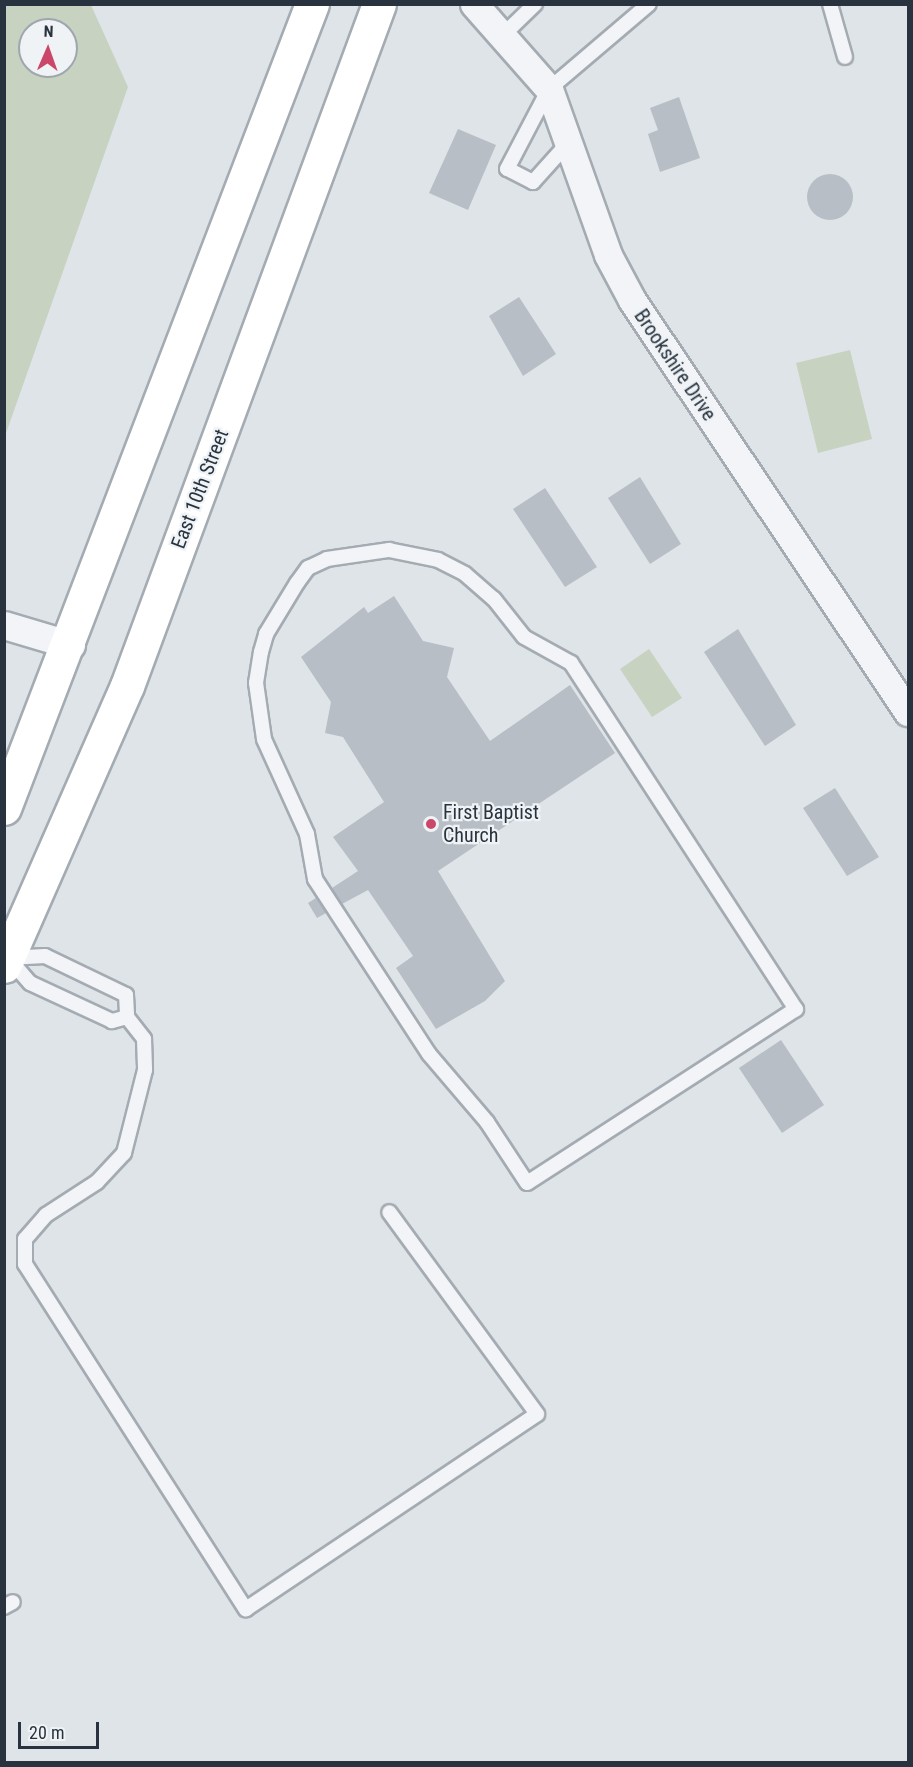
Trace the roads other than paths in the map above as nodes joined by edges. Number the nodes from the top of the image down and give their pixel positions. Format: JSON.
{"nodes":[{"id":1,"x":312,"y":4,"type":"edge"},
{"id":2,"x":380,"y":4,"type":"edge"},
{"id":3,"x":474,"y":4,"type":"edge"},
{"id":4,"x":535,"y":4,"type":"edge"},
{"id":5,"x":649,"y":4,"type":"edge"},
{"id":6,"x":830,"y":4,"type":"edge"},
{"id":7,"x":502,"y":36,"type":"junction"},
{"id":8,"x":845,"y":57,"type":"dead end"},
{"id":9,"x":549,"y":89,"type":"junction"},
{"id":10,"x":570,"y":141,"type":"junction"},
{"id":11,"x":4,"y":626,"type":"edge"},
{"id":12,"x":71,"y":645,"type":"junction"},
{"id":13,"x":909,"y":711,"type":"edge"},
{"id":14,"x":4,"y":808,"type":"edge"},
{"id":15,"x":690,"y":840,"type":"joint"},
{"id":16,"x":6,"y":960,"type":"edge"},
{"id":17,"x":127,"y":1017,"type":"junction"},
{"id":18,"x":389,"y":1212,"type":"dead end"}],
"edges":[{"from":1,"to":12,"type":"main road"},
{"from":2,"to":16,"type":"main road","name":"East 10th Street"},
{"from":3,"to":7,"type":"street","name":"Brookshire Drive"},
{"from":4,"to":7,"type":"lane"},
{"from":5,"to":9,"type":"lane"},
{"from":6,"to":8,"type":"lane"},
{"from":7,"to":9,"type":"street","name":"Brookshire Drive"},
{"from":9,"to":10,"type":"street","name":"Brookshire Drive"},
{"from":9,"to":10,"type":"lane"},
{"from":10,"to":13,"type":"street","name":"Brookshire Drive"},
{"from":11,"to":12,"type":"street"},
{"from":12,"to":14,"type":"main road"},
{"from":15,"to":15,"type":"lane"},
{"from":16,"to":17,"type":"lane"},
{"from":16,"to":17,"type":"lane"},
{"from":17,"to":18,"type":"lane"}]}
